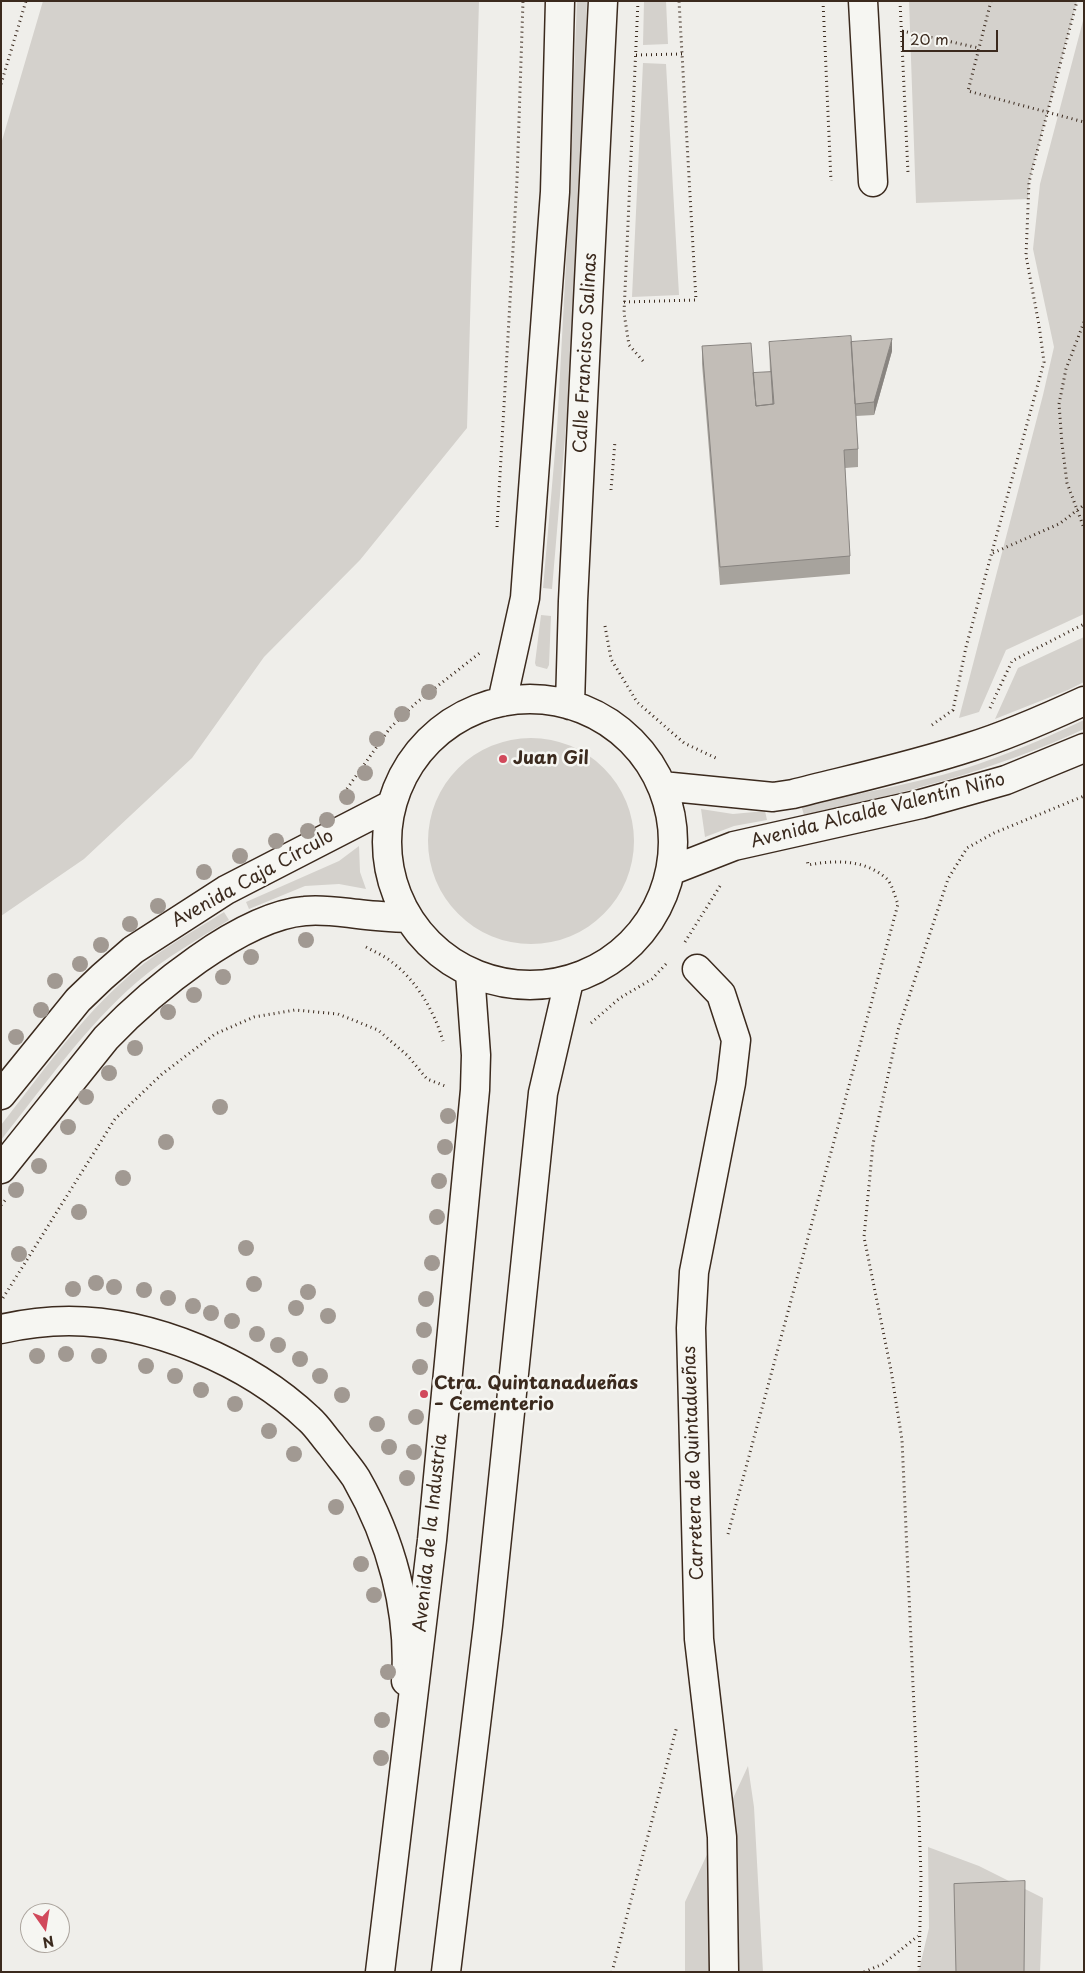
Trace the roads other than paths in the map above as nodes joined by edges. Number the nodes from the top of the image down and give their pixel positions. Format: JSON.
{"nodes":[{"id":1,"x":560,"y":1,"type":"edge"},
{"id":2,"x":604,"y":1,"type":"edge"},
{"id":3,"x":863,"y":1,"type":"edge"},
{"id":4,"x":873,"y":182,"type":"dead end"},
{"id":5,"x":1084,"y":701,"type":"edge"},
{"id":6,"x":502,"y":702,"type":"junction"},
{"id":7,"x":570,"y":705,"type":"junction"},
{"id":8,"x":1084,"y":748,"type":"edge"},
{"id":9,"x":662,"y":786,"type":"junction"},
{"id":10,"x":391,"y":805,"type":"junction"},
{"id":11,"x":670,"y":871,"type":"junction"},
{"id":12,"x":407,"y":918,"type":"junction"},
{"id":13,"x":697,"y":969,"type":"dead end"},
{"id":14,"x":470,"y":973,"type":"junction"},
{"id":15,"x":569,"y":981,"type":"junction"},
{"id":16,"x":1,"y":1095,"type":"edge"},
{"id":17,"x":1,"y":1169,"type":"edge"},
{"id":18,"x":1,"y":1329,"type":"edge"},
{"id":19,"x":380,"y":1972,"type":"edge"},
{"id":20,"x":446,"y":1972,"type":"edge"},
{"id":21,"x":724,"y":1972,"type":"edge"}],
"edges":[{"from":1,"to":6,"type":"main road"},
{"from":2,"to":7,"type":"main road","name":"Calle Francisco Salinas"},
{"from":3,"to":4,"type":"main road"},
{"from":5,"to":9,"type":"main road","name":"Avenida Alcalde Valentín Niño"},
{"from":6,"to":7,"type":"main road"},
{"from":6,"to":10,"type":"main road"},
{"from":7,"to":9,"type":"main road"},
{"from":8,"to":11,"type":"main road","name":"Avenida Alcalde Valentín Niño"},
{"from":9,"to":11,"type":"main road"},
{"from":10,"to":12,"type":"main road"},
{"from":10,"to":16,"type":"main road","name":"Avenida Caja Círculo"},
{"from":11,"to":15,"type":"main road"},
{"from":12,"to":14,"type":"main road"},
{"from":12,"to":17,"type":"main road"},
{"from":13,"to":21,"type":"main road","name":"Carretera de Quintadueñas"},
{"from":14,"to":15,"type":"main road"},
{"from":14,"to":19,"type":"main road","name":"Avenida de la Industria"},
{"from":15,"to":20,"type":"main road"},
{"from":18,"to":19,"type":"main road","name":"Avenida de la Industria"}]}
